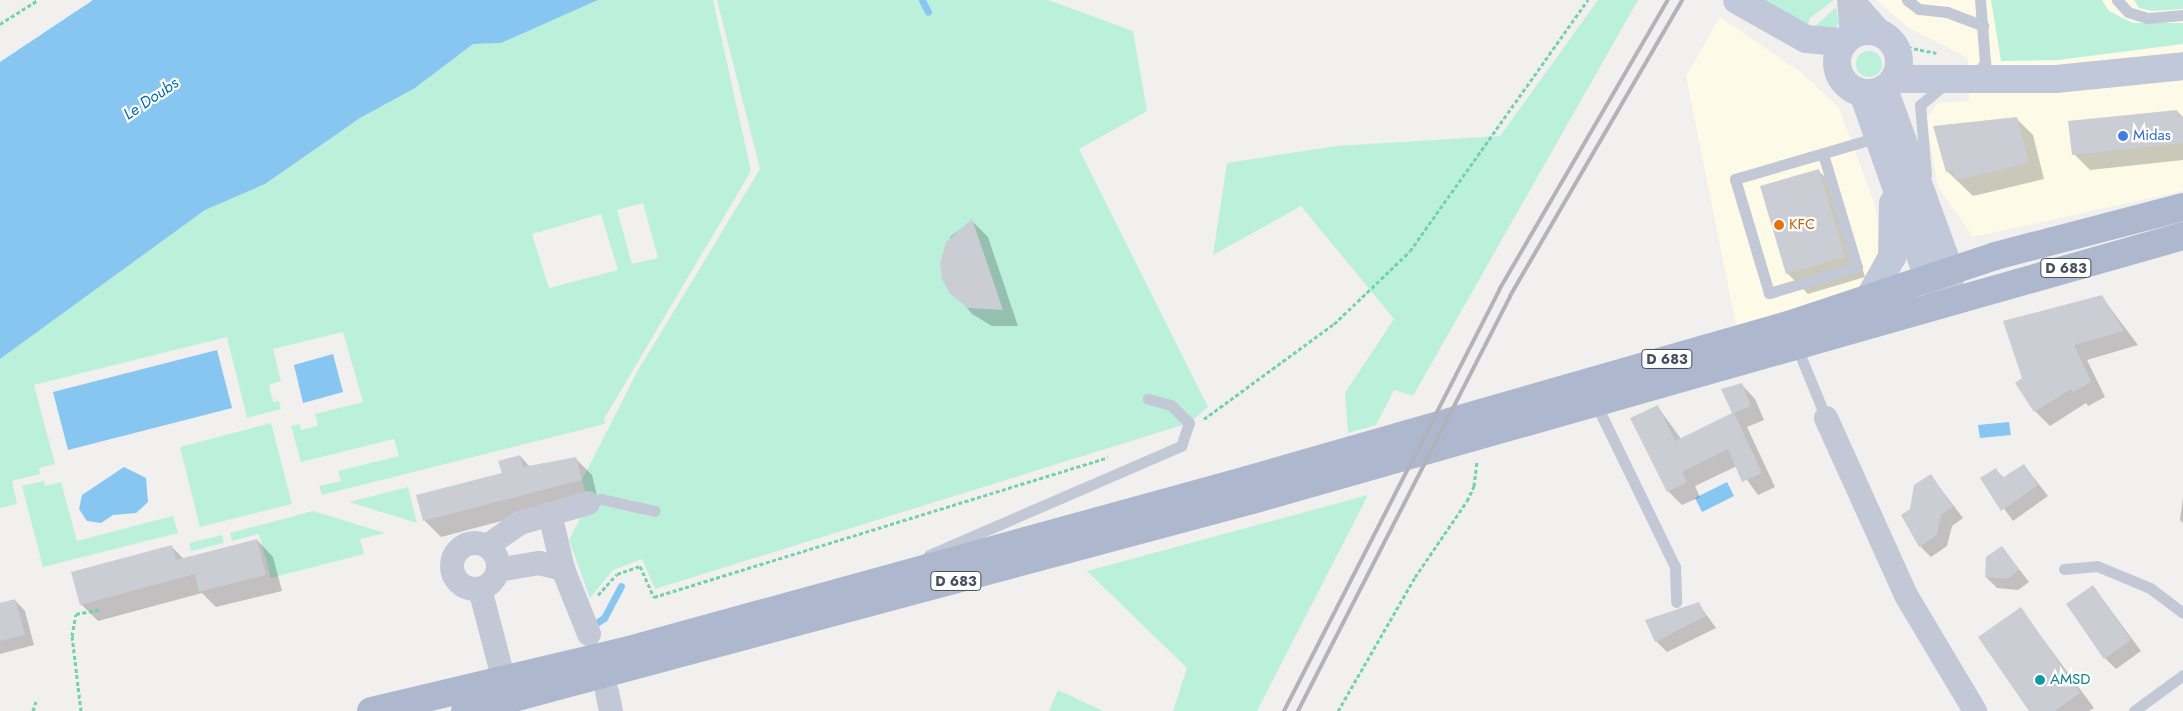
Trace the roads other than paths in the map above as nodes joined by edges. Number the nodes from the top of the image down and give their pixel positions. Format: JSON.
{"nodes":[{"id":1,"x":1736,"y":0,"type":"edge"},
{"id":2,"x":1850,"y":0,"type":"edge"},
{"id":3,"x":1907,"y":0,"type":"edge"},
{"id":4,"x":1980,"y":0,"type":"edge"},
{"id":5,"x":2117,"y":0,"type":"edge"},
{"id":6,"x":1946,"y":6,"type":"edge"},
{"id":7,"x":2183,"y":15,"type":"edge"},
{"id":8,"x":1982,"y":26,"type":"junction"},
{"id":9,"x":1844,"y":46,"type":"junction"},
{"id":10,"x":1891,"y":64,"type":"junction"},
{"id":11,"x":2183,"y":66,"type":"edge"},
{"id":12,"x":1951,"y":79,"type":"junction"},
{"id":13,"x":1879,"y":137,"type":"junction"},
{"id":14,"x":1823,"y":154,"type":"junction"},
{"id":15,"x":1893,"y":177,"type":"junction"},
{"id":16,"x":2183,"y":207,"type":"edge"},
{"id":17,"x":1927,"y":212,"type":"junction"},
{"id":18,"x":2183,"y":236,"type":"edge"},
{"id":19,"x":1937,"y":238,"type":"junction"},
{"id":20,"x":1995,"y":256,"type":"junction"},
{"id":21,"x":1939,"y":275,"type":"junction"},
{"id":22,"x":1869,"y":298,"type":"junction"},
{"id":23,"x":1949,"y":299,"type":"junction"},
{"id":24,"x":1796,"y":345,"type":"junction"},
{"id":25,"x":1148,"y":400,"type":"dead end"},
{"id":26,"x":1596,"y":404,"type":"junction"},
{"id":27,"x":1826,"y":418,"type":"joint"},
{"id":28,"x":588,"y":503,"type":"joint"},
{"id":29,"x":654,"y":511,"type":"dead end"},
{"id":30,"x":550,"y":514,"type":"junction"},
{"id":31,"x":486,"y":546,"type":"junction"},
{"id":32,"x":563,"y":569,"type":"junction"},
{"id":33,"x":2064,"y":569,"type":"dead end"},
{"id":34,"x":498,"y":570,"type":"junction"},
{"id":35,"x":917,"y":571,"type":"junction"},
{"id":36,"x":480,"y":588,"type":"junction"},
{"id":37,"x":1676,"y":602,"type":"dead end"},
{"id":38,"x":2183,"y":613,"type":"edge"},
{"id":39,"x":584,"y":624,"type":"road end"},
{"id":40,"x":2183,"y":674,"type":"edge"},
{"id":41,"x":503,"y":677,"type":"junction"},
{"id":42,"x":371,"y":711,"type":"edge"},
{"id":43,"x":415,"y":711,"type":"edge"},
{"id":44,"x":465,"y":711,"type":"edge"},
{"id":45,"x":1975,"y":711,"type":"edge"},
{"id":46,"x":2134,"y":711,"type":"edge"}],
"edges":[{"from":1,"to":9,"type":"street"},
{"from":2,"to":9,"type":"street"},
{"from":2,"to":10,"type":"street"},
{"from":3,"to":6,"type":"lane"},
{"from":4,"to":8,"type":"lane"},
{"from":5,"to":7,"type":"lane"},
{"from":6,"to":8,"type":"lane"},
{"from":8,"to":12,"type":"lane"},
{"from":9,"to":10,"type":"street"},
{"from":9,"to":10,"type":"street"},
{"from":10,"to":12,"type":"street"},
{"from":10,"to":13,"type":"street"},
{"from":10,"to":17,"type":"street"},
{"from":11,"to":12,"type":"street"},
{"from":12,"to":17,"type":"lane"},
{"from":13,"to":14,"type":"lane"},
{"from":13,"to":15,"type":"street"},
{"from":14,"to":14,"type":"lane"},
{"from":15,"to":21,"type":"street"},
{"from":15,"to":22,"type":"street"},
{"from":16,"to":20,"type":"main road","number":"D 683"},
{"from":17,"to":19,"type":"street"},
{"from":18,"to":23,"type":"main road","number":"D 683"},
{"from":19,"to":20,"type":"street"},
{"from":19,"to":21,"type":"street"},
{"from":20,"to":21,"type":"main road","number":"D 683"},
{"from":21,"to":22,"type":"main road","number":"D 683"},
{"from":21,"to":23,"type":"street"},
{"from":22,"to":35,"type":"main road","number":"D 683"},
{"from":23,"to":24,"type":"main road","number":"D 683"},
{"from":24,"to":26,"type":"main road","number":"D 683"},
{"from":24,"to":27,"type":"lane"},
{"from":25,"to":35,"type":"lane"},
{"from":26,"to":37,"type":"lane"},
{"from":26,"to":44,"type":"main road","number":"D 683"},
{"from":27,"to":45,"type":"street"},
{"from":28,"to":29,"type":"lane"},
{"from":28,"to":30,"type":"street"},
{"from":30,"to":31,"type":"street"},
{"from":30,"to":32,"type":"street"},
{"from":31,"to":34,"type":"street"},
{"from":31,"to":36,"type":"street"},
{"from":32,"to":34,"type":"street"},
{"from":32,"to":39,"type":"street"},
{"from":33,"to":38,"type":"lane"},
{"from":34,"to":36,"type":"street"},
{"from":35,"to":41,"type":"main road","number":"D 683"},
{"from":36,"to":41,"type":"street"},
{"from":40,"to":46,"type":"lane"},
{"from":41,"to":42,"type":"main road","number":"D 683"},
{"from":41,"to":43,"type":"main road"}]}
